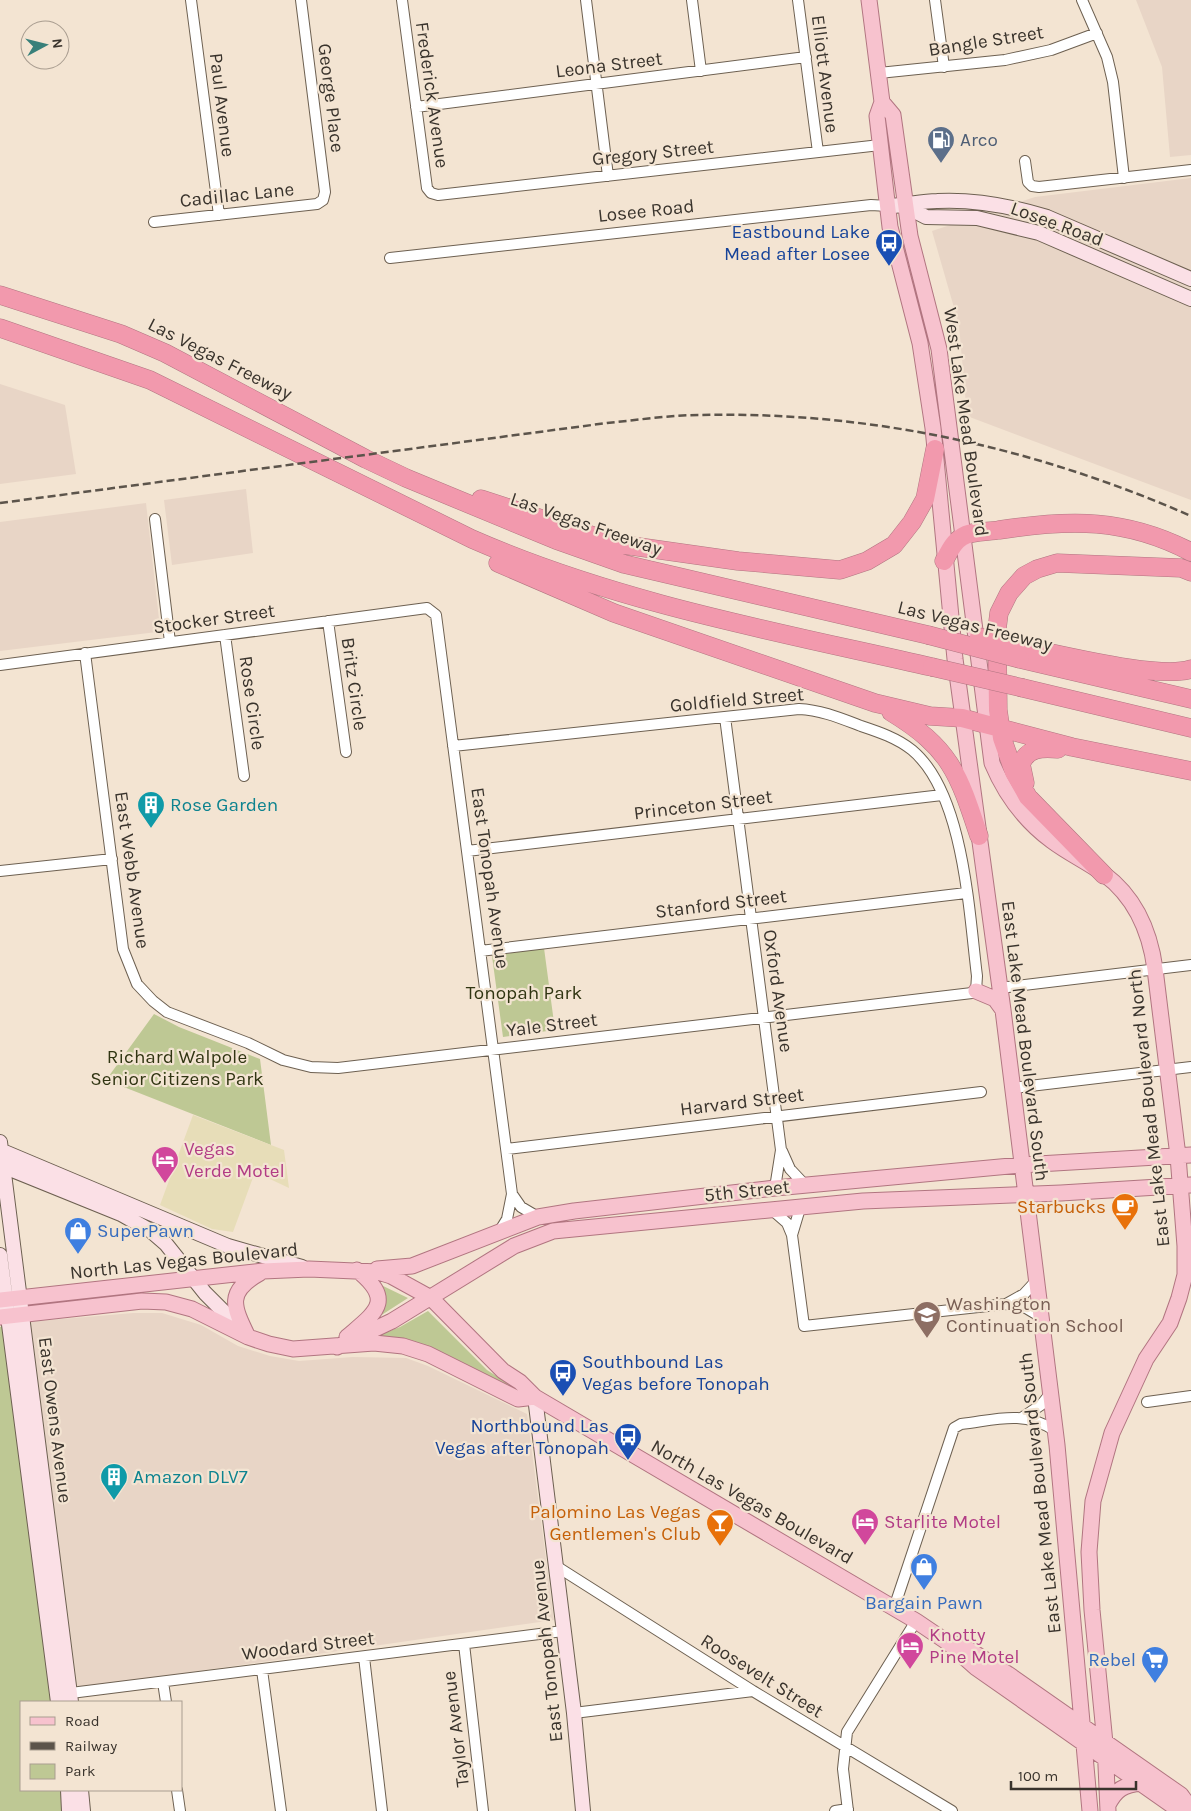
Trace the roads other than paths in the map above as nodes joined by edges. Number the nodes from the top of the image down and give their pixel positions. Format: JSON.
{"nodes":[{"id":1,"x":191,"y":0,"type":"edge"},
{"id":2,"x":301,"y":0,"type":"edge"},
{"id":3,"x":402,"y":0,"type":"edge"},
{"id":4,"x":586,"y":0,"type":"edge"},
{"id":5,"x":692,"y":0,"type":"edge"},
{"id":6,"x":798,"y":0,"type":"edge"},
{"id":7,"x":869,"y":0,"type":"edge"},
{"id":8,"x":935,"y":0,"type":"edge"},
{"id":9,"x":1082,"y":0,"type":"edge"},
{"id":10,"x":1097,"y":33,"type":"junction"},
{"id":11,"x":806,"y":58,"type":"junction"},
{"id":12,"x":944,"y":67,"type":"junction"},
{"id":13,"x":701,"y":71,"type":"junction"},
{"id":14,"x":879,"y":73,"type":"junction"},
{"id":15,"x":597,"y":84,"type":"junction"},
{"id":16,"x":882,"y":102,"type":"junction"},
{"id":17,"x":416,"y":107,"type":"junction"},
{"id":18,"x":880,"y":145,"type":"junction"},
{"id":19,"x":818,"y":152,"type":"junction"},
{"id":20,"x":1025,"y":162,"type":"dead end"},
{"id":21,"x":1191,"y":170,"type":"edge"},
{"id":22,"x":608,"y":176,"type":"junction"},
{"id":23,"x":1124,"y":178,"type":"junction"},
{"id":24,"x":431,"y":193,"type":"joint"},
{"id":25,"x":323,"y":200,"type":"joint"},
{"id":26,"x":888,"y":206,"type":"junction"},
{"id":27,"x":905,"y":206,"type":"junction"},
{"id":28,"x":219,"y":215,"type":"junction"},
{"id":29,"x":154,"y":222,"type":"dead end"},
{"id":30,"x":390,"y":258,"type":"dead end"},
{"id":31,"x":1191,"y":279,"type":"edge"},
{"id":32,"x":0,"y":295,"type":"edge"},
{"id":33,"x":1191,"y":299,"type":"edge"},
{"id":34,"x":0,"y":328,"type":"edge"},
{"id":35,"x":936,"y":449,"type":"junction"},
{"id":36,"x":406,"y":478,"type":"junction"},
{"id":37,"x":155,"y":519,"type":"dead end"},
{"id":38,"x":963,"y":536,"type":"junction"},
{"id":39,"x":472,"y":539,"type":"junction"},
{"id":40,"x":1191,"y":552,"type":"edge"},
{"id":41,"x":944,"y":561,"type":"junction"},
{"id":42,"x":1191,"y":572,"type":"edge"},
{"id":43,"x":432,"y":610,"type":"joint"},
{"id":44,"x":328,"y":621,"type":"junction"},
{"id":45,"x":225,"y":635,"type":"junction"},
{"id":46,"x":170,"y":642,"type":"junction"},
{"id":47,"x":85,"y":653,"type":"junction"},
{"id":48,"x":1019,"y":653,"type":"junction"},
{"id":49,"x":0,"y":664,"type":"edge"},
{"id":50,"x":1191,"y":669,"type":"edge"},
{"id":51,"x":1191,"y":699,"type":"edge"},
{"id":52,"x":875,"y":703,"type":"junction"},
{"id":53,"x":726,"y":718,"type":"junction"},
{"id":54,"x":962,"y":718,"type":"junction"},
{"id":55,"x":994,"y":726,"type":"junction"},
{"id":56,"x":1191,"y":728,"type":"edge"},
{"id":57,"x":453,"y":746,"type":"junction"},
{"id":58,"x":1072,"y":747,"type":"junction"},
{"id":59,"x":346,"y":752,"type":"dead end"},
{"id":60,"x":1191,"y":771,"type":"edge"},
{"id":61,"x":244,"y":776,"type":"dead end"},
{"id":62,"x":942,"y":795,"type":"junction"},
{"id":63,"x":1042,"y":811,"type":"junction"},
{"id":64,"x":738,"y":819,"type":"junction"},
{"id":65,"x":979,"y":836,"type":"junction"},
{"id":66,"x":467,"y":851,"type":"junction"},
{"id":67,"x":112,"y":859,"type":"junction"},
{"id":68,"x":0,"y":871,"type":"edge"},
{"id":69,"x":1104,"y":875,"type":"junction"},
{"id":70,"x":966,"y":893,"type":"junction"},
{"id":71,"x":751,"y":918,"type":"junction"},
{"id":72,"x":480,"y":951,"type":"junction"},
{"id":73,"x":1191,"y":965,"type":"edge"},
{"id":74,"x":1155,"y":969,"type":"junction"},
{"id":75,"x":1000,"y":988,"type":"junction"},
{"id":76,"x":976,"y":991,"type":"junction"},
{"id":77,"x":147,"y":996,"type":"joint"},
{"id":78,"x":1003,"y":1010,"type":"junction"},
{"id":79,"x":763,"y":1018,"type":"junction"},
{"id":80,"x":494,"y":1050,"type":"junction"},
{"id":81,"x":1191,"y":1067,"type":"edge"},
{"id":82,"x":1167,"y":1070,"type":"junction"},
{"id":83,"x":1013,"y":1088,"type":"junction"},
{"id":84,"x":981,"y":1092,"type":"dead end"},
{"id":85,"x":777,"y":1116,"type":"junction"},
{"id":86,"x":0,"y":1147,"type":"edge"},
{"id":87,"x":507,"y":1149,"type":"junction"},
{"id":88,"x":781,"y":1150,"type":"junction"},
{"id":89,"x":1184,"y":1156,"type":"edge"},
{"id":90,"x":1022,"y":1165,"type":"junction"},
{"id":91,"x":2,"y":1166,"type":"edge"},
{"id":92,"x":805,"y":1185,"type":"junction"},
{"id":93,"x":1185,"y":1185,"type":"edge"},
{"id":94,"x":774,"y":1188,"type":"junction"},
{"id":95,"x":512,"y":1194,"type":"junction"},
{"id":96,"x":1024,"y":1195,"type":"junction"},
{"id":97,"x":670,"y":1200,"type":"junction"},
{"id":98,"x":801,"y":1206,"type":"junction"},
{"id":99,"x":771,"y":1209,"type":"junction"},
{"id":100,"x":538,"y":1218,"type":"junction"},
{"id":101,"x":661,"y":1220,"type":"junction"},
{"id":102,"x":499,"y":1232,"type":"junction"},
{"id":103,"x":792,"y":1234,"type":"junction"},
{"id":104,"x":0,"y":1255,"type":"edge"},
{"id":105,"x":309,"y":1269,"type":"junction"},
{"id":106,"x":263,"y":1270,"type":"junction"},
{"id":107,"x":357,"y":1270,"type":"junction"},
{"id":108,"x":194,"y":1280,"type":"junction"},
{"id":109,"x":1036,"y":1281,"type":"junction"},
{"id":110,"x":430,"y":1298,"type":"junction"},
{"id":111,"x":9,"y":1299,"type":"edge"},
{"id":112,"x":1006,"y":1304,"type":"junction"},
{"id":113,"x":10,"y":1316,"type":"edge"},
{"id":114,"x":1041,"y":1317,"type":"junction"},
{"id":115,"x":248,"y":1337,"type":"junction"},
{"id":116,"x":337,"y":1347,"type":"junction"},
{"id":117,"x":1050,"y":1394,"type":"junction"},
{"id":118,"x":1191,"y":1396,"type":"edge"},
{"id":119,"x":536,"y":1397,"type":"junction"},
{"id":120,"x":1147,"y":1402,"type":"dead end"},
{"id":121,"x":1023,"y":1417,"type":"junction"},
{"id":122,"x":1054,"y":1430,"type":"junction"},
{"id":123,"x":556,"y":1566,"type":"junction"},
{"id":124,"x":894,"y":1608,"type":"junction"},
{"id":125,"x":916,"y":1621,"type":"junction"},
{"id":126,"x":563,"y":1631,"type":"junction"},
{"id":127,"x":947,"y":1642,"type":"junction"},
{"id":128,"x":464,"y":1644,"type":"junction"},
{"id":129,"x":364,"y":1656,"type":"junction"},
{"id":130,"x":262,"y":1670,"type":"junction"},
{"id":131,"x":1079,"y":1680,"type":"junction"},
{"id":132,"x":163,"y":1682,"type":"junction"},
{"id":133,"x":753,"y":1691,"type":"junction"},
{"id":134,"x":64,"y":1698,"type":"edge"},
{"id":135,"x":166,"y":1701,"type":"edge"},
{"id":136,"x":1050,"y":1704,"type":"junction"},
{"id":137,"x":574,"y":1713,"type":"junction"},
{"id":138,"x":1084,"y":1735,"type":"junction"},
{"id":139,"x":845,"y":1748,"type":"junction"},
{"id":140,"x":1106,"y":1750,"type":"junction"},
{"id":141,"x":1141,"y":1783,"type":"junction"},
{"id":142,"x":68,"y":1791,"type":"edge"},
{"id":143,"x":81,"y":1791,"type":"edge"},
{"id":144,"x":177,"y":1791,"type":"edge"},
{"id":145,"x":1108,"y":1808,"type":"edge"},
{"id":146,"x":1191,"y":1809,"type":"edge"},
{"id":147,"x":848,"y":1810,"type":"edge"},
{"id":148,"x":69,"y":1811,"type":"edge"},
{"id":149,"x":83,"y":1811,"type":"edge"},
{"id":150,"x":180,"y":1811,"type":"edge"},
{"id":151,"x":281,"y":1811,"type":"edge"},
{"id":152,"x":382,"y":1811,"type":"edge"},
{"id":153,"x":483,"y":1811,"type":"edge"},
{"id":154,"x":583,"y":1811,"type":"edge"},
{"id":155,"x":835,"y":1811,"type":"edge"},
{"id":156,"x":952,"y":1811,"type":"edge"},
{"id":157,"x":1090,"y":1811,"type":"edge"},
{"id":158,"x":1180,"y":1811,"type":"edge"}],
"edges":[{"from":1,"to":28,"type":"street","name":"Paul Avenue"},
{"from":2,"to":25,"type":"street","name":"George Place"},
{"from":3,"to":17,"type":"street","name":"Frederick Avenue"},
{"from":4,"to":15,"type":"street"},
{"from":5,"to":13,"type":"street"},
{"from":6,"to":11,"type":"street","name":"Elliott Avenue"},
{"from":7,"to":14,"type":"main road","name":"West Lake Mead Boulevard"},
{"from":8,"to":12,"type":"street"},
{"from":9,"to":10,"type":"street"},
{"from":10,"to":12,"type":"street","name":"Bangle Street"},
{"from":10,"to":23,"type":"street"},
{"from":11,"to":13,"type":"street","name":"Leona Street"},
{"from":11,"to":19,"type":"street","name":"Elliott Avenue"},
{"from":12,"to":14,"type":"street","name":"Bangle Street"},
{"from":13,"to":15,"type":"street","name":"Leona Street"},
{"from":14,"to":16,"type":"main road","name":"West Lake Mead Boulevard"},
{"from":15,"to":17,"type":"street","name":"Leona Street"},
{"from":15,"to":22,"type":"street"},
{"from":16,"to":18,"type":"main road","name":"West Lake Mead Boulevard"},
{"from":16,"to":27,"type":"main road","name":"West Lake Mead Boulevard"},
{"from":17,"to":24,"type":"street","name":"Frederick Avenue"},
{"from":18,"to":19,"type":"street","name":"Gregory Street"},
{"from":18,"to":26,"type":"main road","name":"West Lake Mead Boulevard"},
{"from":19,"to":22,"type":"street","name":"Gregory Street"},
{"from":20,"to":23,"type":"street"},
{"from":21,"to":23,"type":"street"},
{"from":22,"to":24,"type":"street","name":"Gregory Street"},
{"from":25,"to":28,"type":"street","name":"Cadillac Lane"},
{"from":26,"to":27,"type":"main road","name":"Losee Road"},
{"from":26,"to":30,"type":"street","name":"Losee Road"},
{"from":26,"to":35,"type":"main road","name":"West Lake Mead Boulevard"},
{"from":27,"to":31,"type":"main road","name":"Losee Road"},
{"from":27,"to":33,"type":"main road","name":"Losee Road"},
{"from":27,"to":38,"type":"main road","name":"West Lake Mead Boulevard"},
{"from":28,"to":29,"type":"street","name":"Cadillac Lane"},
{"from":32,"to":36,"type":"highway","name":"Las Vegas Freeway"},
{"from":34,"to":39,"type":"highway"},
{"from":35,"to":36,"type":"highway"},
{"from":35,"to":41,"type":"main road","name":"West Lake Mead Boulevard"},
{"from":36,"to":48,"type":"highway","name":"Las Vegas Freeway","bridge":true},
{"from":37,"to":46,"type":"street"},
{"from":38,"to":40,"type":"highway"},
{"from":38,"to":41,"type":"highway"},
{"from":38,"to":55,"type":"main road","name":"West Lake Mead Boulevard"},
{"from":39,"to":52,"type":"highway"},
{"from":39,"to":56,"type":"highway","bridge":true},
{"from":41,"to":54,"type":"main road","name":"West Lake Mead Boulevard"},
{"from":42,"to":55,"type":"highway"},
{"from":43,"to":44,"type":"street","name":"Stocker Street"},
{"from":43,"to":57,"type":"street","name":"East Tonopah Avenue"},
{"from":44,"to":45,"type":"street","name":"Stocker Street"},
{"from":44,"to":59,"type":"street","name":"Britz Circle"},
{"from":45,"to":46,"type":"street","name":"Stocker Street"},
{"from":45,"to":61,"type":"street","name":"Rose Circle"},
{"from":46,"to":47,"type":"street","name":"Stocker Street"},
{"from":47,"to":49,"type":"street","name":"Stocker Street"},
{"from":47,"to":67,"type":"street","name":"East Webb Avenue"},
{"from":48,"to":50,"type":"highway"},
{"from":48,"to":51,"type":"highway","name":"Las Vegas Freeway"},
{"from":52,"to":54,"type":"highway"},
{"from":52,"to":65,"type":"highway"},
{"from":53,"to":57,"type":"street","name":"Goldfield Street"},
{"from":53,"to":62,"type":"street","name":"Goldfield Street"},
{"from":53,"to":64,"type":"street","name":"Oxford Avenue"},
{"from":54,"to":55,"type":"highway"},
{"from":54,"to":65,"type":"main road","name":"East Lake Mead Boulevard South"},
{"from":55,"to":58,"type":"highway"},
{"from":55,"to":63,"type":"highway"},
{"from":55,"to":69,"type":"main road","name":"East Lake Mead Boulevard North"},
{"from":57,"to":66,"type":"street","name":"East Tonopah Avenue"},
{"from":58,"to":60,"type":"highway"},
{"from":58,"to":63,"type":"highway"},
{"from":62,"to":64,"type":"street","name":"Princeton Street"},
{"from":62,"to":70,"type":"street","name":"Goldfield Street"},
{"from":63,"to":69,"type":"highway"},
{"from":64,"to":66,"type":"street","name":"Princeton Street"},
{"from":64,"to":71,"type":"street","name":"Oxford Avenue"},
{"from":65,"to":75,"type":"main road","name":"East Lake Mead Boulevard South"},
{"from":66,"to":72,"type":"street","name":"East Tonopah Avenue"},
{"from":67,"to":68,"type":"street"},
{"from":67,"to":77,"type":"street","name":"East Webb Avenue"},
{"from":69,"to":74,"type":"main road","name":"East Lake Mead Boulevard North"},
{"from":70,"to":71,"type":"street","name":"Stanford Street"},
{"from":70,"to":76,"type":"street","name":"Goldfield Street"},
{"from":71,"to":72,"type":"street","name":"Stanford Street"},
{"from":71,"to":79,"type":"street","name":"Oxford Avenue"},
{"from":72,"to":80,"type":"street","name":"East Tonopah Avenue"},
{"from":73,"to":74,"type":"street"},
{"from":74,"to":75,"type":"street"},
{"from":74,"to":82,"type":"main road","name":"East Lake Mead Boulevard North"},
{"from":75,"to":78,"type":"main road","name":"East Lake Mead Boulevard South"},
{"from":76,"to":78,"type":"main road"},
{"from":76,"to":79,"type":"street","name":"Yale Street"},
{"from":77,"to":80,"type":"street","name":"Yale Street"},
{"from":78,"to":83,"type":"main road","name":"East Lake Mead Boulevard South"},
{"from":79,"to":80,"type":"street","name":"Yale Street"},
{"from":79,"to":85,"type":"street","name":"Oxford Avenue"},
{"from":80,"to":87,"type":"street","name":"East Tonopah Avenue"},
{"from":81,"to":82,"type":"street"},
{"from":82,"to":83,"type":"street"},
{"from":82,"to":89,"type":"main road","name":"East Lake Mead Boulevard North"},
{"from":83,"to":90,"type":"main road","name":"East Lake Mead Boulevard South"},
{"from":84,"to":85,"type":"street","name":"Harvard Street"},
{"from":85,"to":87,"type":"street","name":"Harvard Street"},
{"from":85,"to":88,"type":"street","name":"Oxford Avenue"},
{"from":86,"to":91,"type":"main road","name":"East Owens Avenue"},
{"from":86,"to":105,"type":"main road"},
{"from":87,"to":95,"type":"street","name":"East Tonopah Avenue"},
{"from":88,"to":92,"type":"street","name":"Oxford Avenue"},
{"from":88,"to":94,"type":"street","name":"Oxford Avenue"},
{"from":89,"to":90,"type":"main road","name":"5th Street"},
{"from":89,"to":93,"type":"main road","name":"East Lake Mead Boulevard North"},
{"from":90,"to":92,"type":"main road","name":"5th Street"},
{"from":90,"to":96,"type":"main road","name":"East Lake Mead Boulevard South"},
{"from":91,"to":108,"type":"main road"},
{"from":91,"to":111,"type":"main road","name":"East Owens Avenue"},
{"from":92,"to":94,"type":"main road","name":"5th Street"},
{"from":93,"to":96,"type":"main road","name":"5th Street"},
{"from":93,"to":140,"type":"main road","name":"East Lake Mead Boulevard North"},
{"from":94,"to":97,"type":"main road","name":"5th Street"},
{"from":95,"to":100,"type":"street"},
{"from":95,"to":102,"type":"street","name":"East Tonopah Avenue"},
{"from":96,"to":98,"type":"main road","name":"5th Street"},
{"from":96,"to":109,"type":"main road","name":"East Lake Mead Boulevard South"},
{"from":97,"to":100,"type":"main road","name":"5th Street"},
{"from":97,"to":101,"type":"main road"},
{"from":98,"to":99,"type":"main road","name":"5th Street"},
{"from":98,"to":103,"type":"street"},
{"from":99,"to":101,"type":"main road","name":"5th Street"},
{"from":99,"to":103,"type":"street"},
{"from":100,"to":102,"type":"main road","name":"5th Street"},
{"from":101,"to":110,"type":"main road","name":"5th Street"},
{"from":102,"to":107,"type":"main road","name":"5th Street"},
{"from":103,"to":112,"type":"street"},
{"from":104,"to":111,"type":"main road","name":"East Owens Avenue"},
{"from":105,"to":106,"type":"main road","name":"North Las Vegas Boulevard"},
{"from":105,"to":107,"type":"main road","name":"North Las Vegas Boulevard"},
{"from":106,"to":108,"type":"main road","name":"North Las Vegas Boulevard"},
{"from":106,"to":115,"type":"main road"},
{"from":107,"to":110,"type":"main road","name":"North Las Vegas Boulevard"},
{"from":107,"to":116,"type":"main road"},
{"from":108,"to":111,"type":"main road","name":"North Las Vegas Boulevard"},
{"from":108,"to":115,"type":"main road"},
{"from":109,"to":112,"type":"street"},
{"from":109,"to":114,"type":"main road","name":"East Lake Mead Boulevard South"},
{"from":110,"to":116,"type":"main road","name":"5th Street"},
{"from":110,"to":119,"type":"main road","name":"North Las Vegas Boulevard"},
{"from":111,"to":113,"type":"main road","name":"East Owens Avenue"},
{"from":112,"to":114,"type":"street"},
{"from":113,"to":115,"type":"main road","name":"North Las Vegas Boulevard"},
{"from":113,"to":134,"type":"main road","name":"East Owens Avenue"},
{"from":114,"to":117,"type":"main road","name":"East Lake Mead Boulevard South"},
{"from":115,"to":116,"type":"main road","name":"North Las Vegas Boulevard"},
{"from":116,"to":119,"type":"main road","name":"North Las Vegas Boulevard"},
{"from":117,"to":121,"type":"street"},
{"from":117,"to":122,"type":"main road","name":"East Lake Mead Boulevard South"},
{"from":118,"to":120,"type":"street"},
{"from":119,"to":123,"type":"main road","name":"East Tonopah Avenue"},
{"from":119,"to":124,"type":"main road","name":"North Las Vegas Boulevard"},
{"from":121,"to":122,"type":"street"},
{"from":121,"to":124,"type":"street"},
{"from":122,"to":131,"type":"main road","name":"East Lake Mead Boulevard South"},
{"from":123,"to":126,"type":"main road","name":"East Tonopah Avenue"},
{"from":123,"to":133,"type":"street","name":"Roosevelt Street"},
{"from":124,"to":125,"type":"main road","name":"North Las Vegas Boulevard"},
{"from":125,"to":127,"type":"main road","name":"North Las Vegas Boulevard"},
{"from":125,"to":139,"type":"street"},
{"from":126,"to":128,"type":"street","name":"Woodard Street"},
{"from":126,"to":137,"type":"main road","name":"East Tonopah Avenue"},
{"from":127,"to":136,"type":"main road","name":"North Las Vegas Boulevard"},
{"from":127,"to":138,"type":"main road","name":"North Las Vegas Boulevard"},
{"from":128,"to":129,"type":"street","name":"Woodard Street"},
{"from":128,"to":153,"type":"street","name":"Taylor Avenue"},
{"from":129,"to":130,"type":"street","name":"Woodard Street"},
{"from":129,"to":152,"type":"street"},
{"from":130,"to":132,"type":"street","name":"Woodard Street"},
{"from":130,"to":151,"type":"street"},
{"from":131,"to":136,"type":"main road"},
{"from":131,"to":138,"type":"main road","name":"East Lake Mead Boulevard South"},
{"from":132,"to":134,"type":"street","name":"Woodard Street"},
{"from":132,"to":135,"type":"street"},
{"from":133,"to":137,"type":"street"},
{"from":133,"to":139,"type":"street","name":"Roosevelt Street"},
{"from":136,"to":138,"type":"main road","name":"North Las Vegas Boulevard"},
{"from":137,"to":154,"type":"main road","name":"East Tonopah Avenue"},
{"from":138,"to":140,"type":"main road","name":"North Las Vegas Boulevard"},
{"from":138,"to":157,"type":"main road","name":"East Lake Mead Boulevard South"},
{"from":139,"to":147,"type":"street"},
{"from":139,"to":156,"type":"street","name":"Roosevelt Street"},
{"from":140,"to":141,"type":"main road","name":"North Las Vegas Boulevard"},
{"from":140,"to":145,"type":"main road","name":"East Lake Mead Boulevard North"},
{"from":140,"to":146,"type":"main road","name":"North Las Vegas Boulevard"},
{"from":141,"to":145,"type":"main road"},
{"from":141,"to":158,"type":"main road","name":"North Las Vegas Boulevard"},
{"from":142,"to":148,"type":"main road"},
{"from":143,"to":149,"type":"main road"},
{"from":144,"to":150,"type":"street"},
{"from":147,"to":155,"type":"street"}]}
